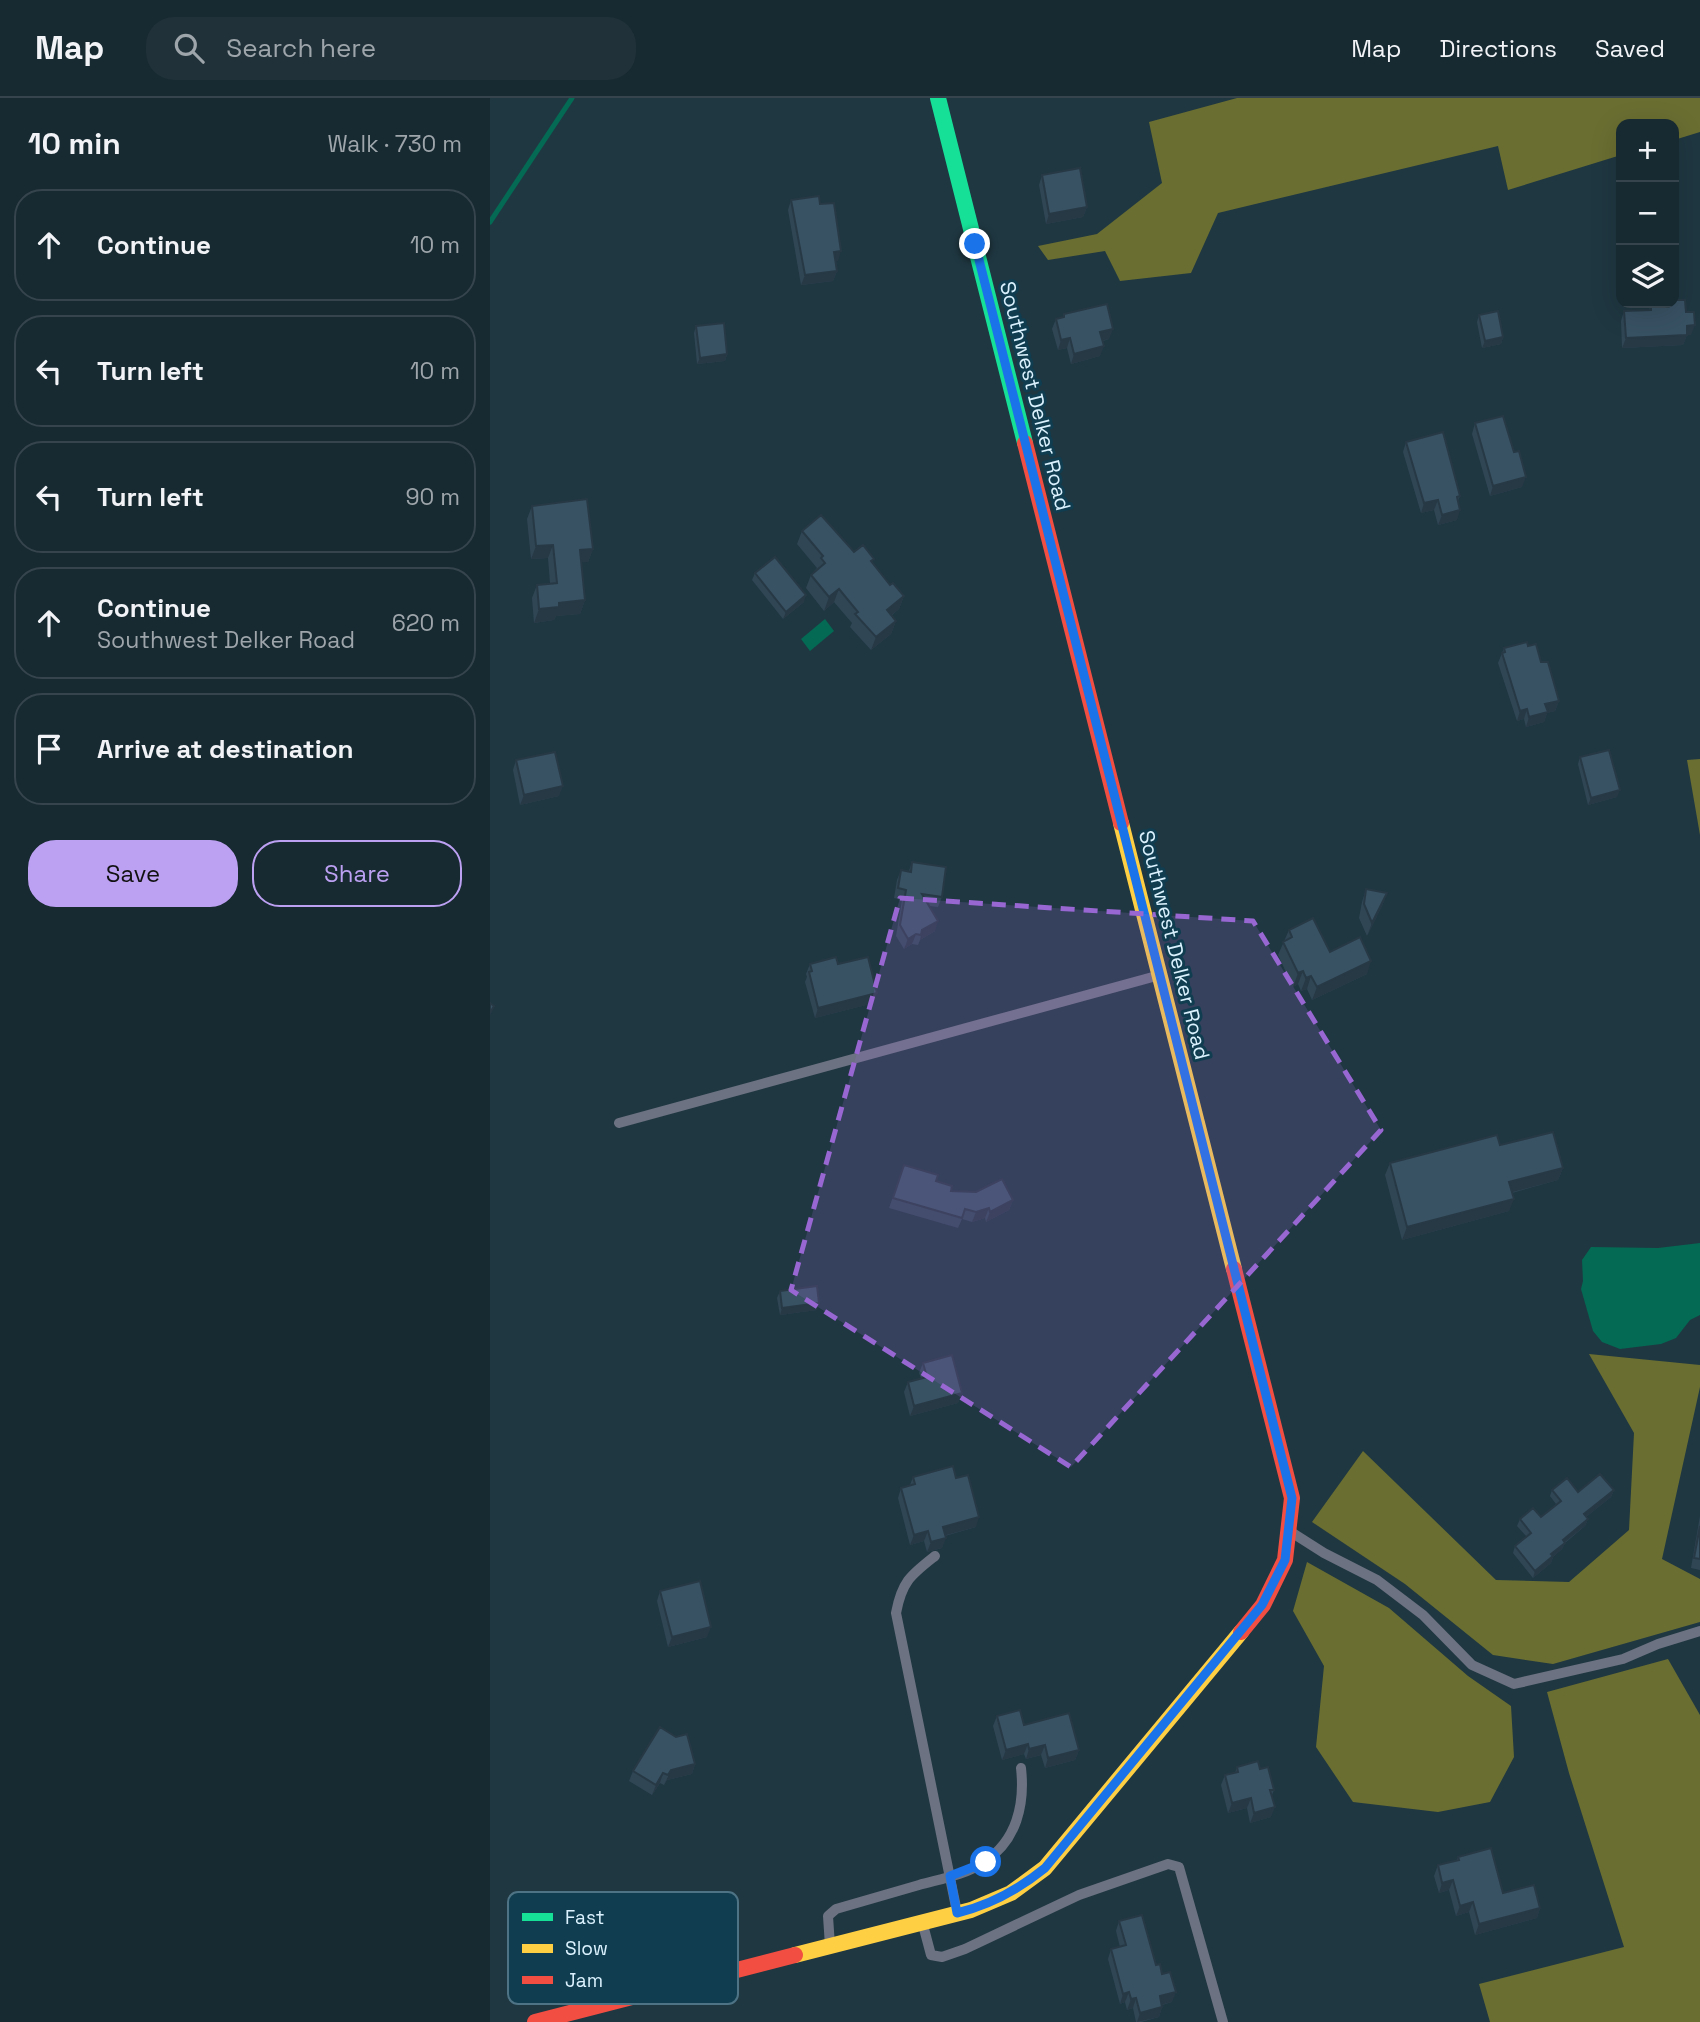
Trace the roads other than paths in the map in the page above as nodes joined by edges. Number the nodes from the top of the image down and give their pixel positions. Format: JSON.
{"nodes":[{"id":1,"x":938,"y":98,"type":"edge"},
{"id":2,"x":1160,"y":975,"type":"junction"},
{"id":3,"x":619,"y":1123,"type":"dead end"},
{"id":4,"x":1288,"y":1530,"type":"junction"},
{"id":5,"x":935,"y":1556,"type":"edge"},
{"id":6,"x":1700,"y":1631,"type":"edge"},
{"id":7,"x":1021,"y":1768,"type":"dead end"},
{"id":8,"x":950,"y":1876,"type":"junction"},
{"id":9,"x":957,"y":1913,"type":"junction"},
{"id":10,"x":922,"y":1922,"type":"junction"},
{"id":11,"x":830,"y":1946,"type":"junction"},
{"id":12,"x":738,"y":1970,"type":"edge"},
{"id":13,"x":604,"y":2004,"type":"edge"},
{"id":14,"x":534,"y":2022,"type":"edge"},
{"id":15,"x":1223,"y":2022,"type":"edge"}],
"edges":[{"from":1,"to":2,"type":"street","name":"Southwest Delker Road"},
{"from":2,"to":3,"type":"lane"},
{"from":2,"to":4,"type":"street","name":"Southwest Delker Road"},
{"from":4,"to":6,"type":"lane"},
{"from":4,"to":9,"type":"street","name":"Southwest Delker Road"},
{"from":5,"to":8,"type":"lane"},
{"from":7,"to":8,"type":"lane"},
{"from":8,"to":9,"type":"lane"},
{"from":8,"to":11,"type":"lane"},
{"from":9,"to":10,"type":"street","name":"Southwest Delker Road"},
{"from":10,"to":11,"type":"street","name":"Southwest Delker Road"},
{"from":10,"to":15,"type":"lane"},
{"from":11,"to":12,"type":"street","name":"Southwest Delker Road"},
{"from":13,"to":14,"type":"street","name":"Southwest Delker Road"}]}
